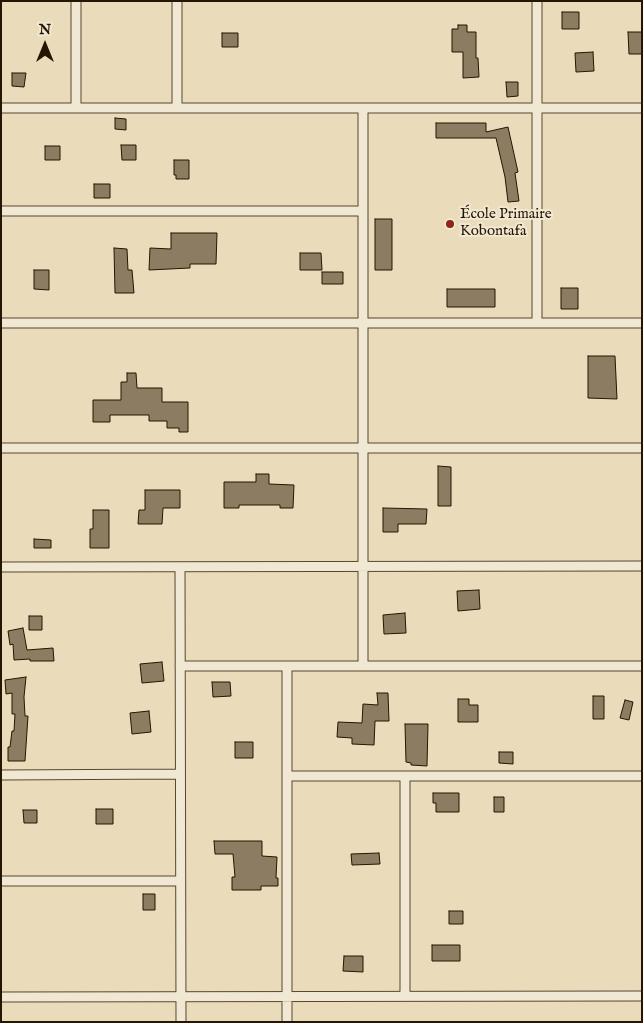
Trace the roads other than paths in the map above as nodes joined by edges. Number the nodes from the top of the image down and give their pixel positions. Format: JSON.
{"nodes":[{"id":1,"x":76,"y":1,"type":"edge"},
{"id":2,"x":177,"y":1,"type":"edge"},
{"id":3,"x":536,"y":1,"type":"edge"},
{"id":4,"x":1,"y":108,"type":"edge"},
{"id":5,"x":76,"y":108,"type":"junction"},
{"id":6,"x":177,"y":108,"type":"junction"},
{"id":7,"x":363,"y":108,"type":"junction"},
{"id":8,"x":536,"y":108,"type":"junction"},
{"id":9,"x":642,"y":108,"type":"edge"},
{"id":10,"x":363,"y":211,"type":"junction"},
{"id":11,"x":1,"y":212,"type":"edge"},
{"id":12,"x":1,"y":323,"type":"edge"},
{"id":13,"x":363,"y":323,"type":"junction"},
{"id":14,"x":537,"y":323,"type":"junction"},
{"id":15,"x":642,"y":323,"type":"edge"},
{"id":16,"x":1,"y":448,"type":"edge"},
{"id":17,"x":363,"y":448,"type":"junction"},
{"id":18,"x":642,"y":448,"type":"edge"},
{"id":19,"x":642,"y":566,"type":"edge"},
{"id":20,"x":1,"y":567,"type":"edge"},
{"id":21,"x":180,"y":567,"type":"junction"},
{"id":22,"x":363,"y":567,"type":"junction"},
{"id":23,"x":180,"y":666,"type":"junction"},
{"id":24,"x":286,"y":666,"type":"junction"},
{"id":25,"x":363,"y":666,"type":"junction"},
{"id":26,"x":642,"y":666,"type":"edge"},
{"id":27,"x":1,"y":774,"type":"edge"},
{"id":28,"x":180,"y":774,"type":"junction"},
{"id":29,"x":286,"y":776,"type":"junction"},
{"id":30,"x":405,"y":776,"type":"junction"},
{"id":31,"x":642,"y":776,"type":"edge"},
{"id":32,"x":1,"y":881,"type":"edge"},
{"id":33,"x":180,"y":881,"type":"junction"},
{"id":34,"x":181,"y":996,"type":"junction"},
{"id":35,"x":287,"y":996,"type":"junction"},
{"id":36,"x":405,"y":996,"type":"junction"},
{"id":37,"x":642,"y":996,"type":"edge"},
{"id":38,"x":1,"y":997,"type":"edge"},
{"id":39,"x":181,"y":1022,"type":"edge"},
{"id":40,"x":287,"y":1022,"type":"edge"}],
"edges":[{"from":1,"to":5,"type":"street"},
{"from":2,"to":6,"type":"street"},
{"from":3,"to":8,"type":"street"},
{"from":4,"to":5,"type":"street"},
{"from":5,"to":6,"type":"street"},
{"from":6,"to":7,"type":"street"},
{"from":7,"to":8,"type":"street"},
{"from":7,"to":10,"type":"street"},
{"from":8,"to":9,"type":"street"},
{"from":8,"to":14,"type":"street"},
{"from":10,"to":11,"type":"street"},
{"from":10,"to":13,"type":"street"},
{"from":12,"to":13,"type":"street"},
{"from":13,"to":14,"type":"street"},
{"from":13,"to":17,"type":"street"},
{"from":14,"to":15,"type":"street"},
{"from":16,"to":17,"type":"street"},
{"from":17,"to":18,"type":"street"},
{"from":17,"to":22,"type":"street"},
{"from":19,"to":22,"type":"street"},
{"from":20,"to":21,"type":"street"},
{"from":21,"to":22,"type":"street"},
{"from":21,"to":23,"type":"street"},
{"from":22,"to":25,"type":"street"},
{"from":23,"to":24,"type":"street"},
{"from":23,"to":28,"type":"street"},
{"from":24,"to":25,"type":"street"},
{"from":24,"to":29,"type":"street"},
{"from":25,"to":26,"type":"street"},
{"from":27,"to":28,"type":"street"},
{"from":28,"to":33,"type":"street"},
{"from":29,"to":30,"type":"street"},
{"from":29,"to":35,"type":"street"},
{"from":30,"to":31,"type":"street"},
{"from":30,"to":36,"type":"street"},
{"from":32,"to":33,"type":"street"},
{"from":33,"to":34,"type":"street"},
{"from":34,"to":35,"type":"street"},
{"from":34,"to":38,"type":"street"},
{"from":34,"to":39,"type":"street"},
{"from":35,"to":36,"type":"street"},
{"from":35,"to":40,"type":"street"},
{"from":36,"to":37,"type":"street"}]}
